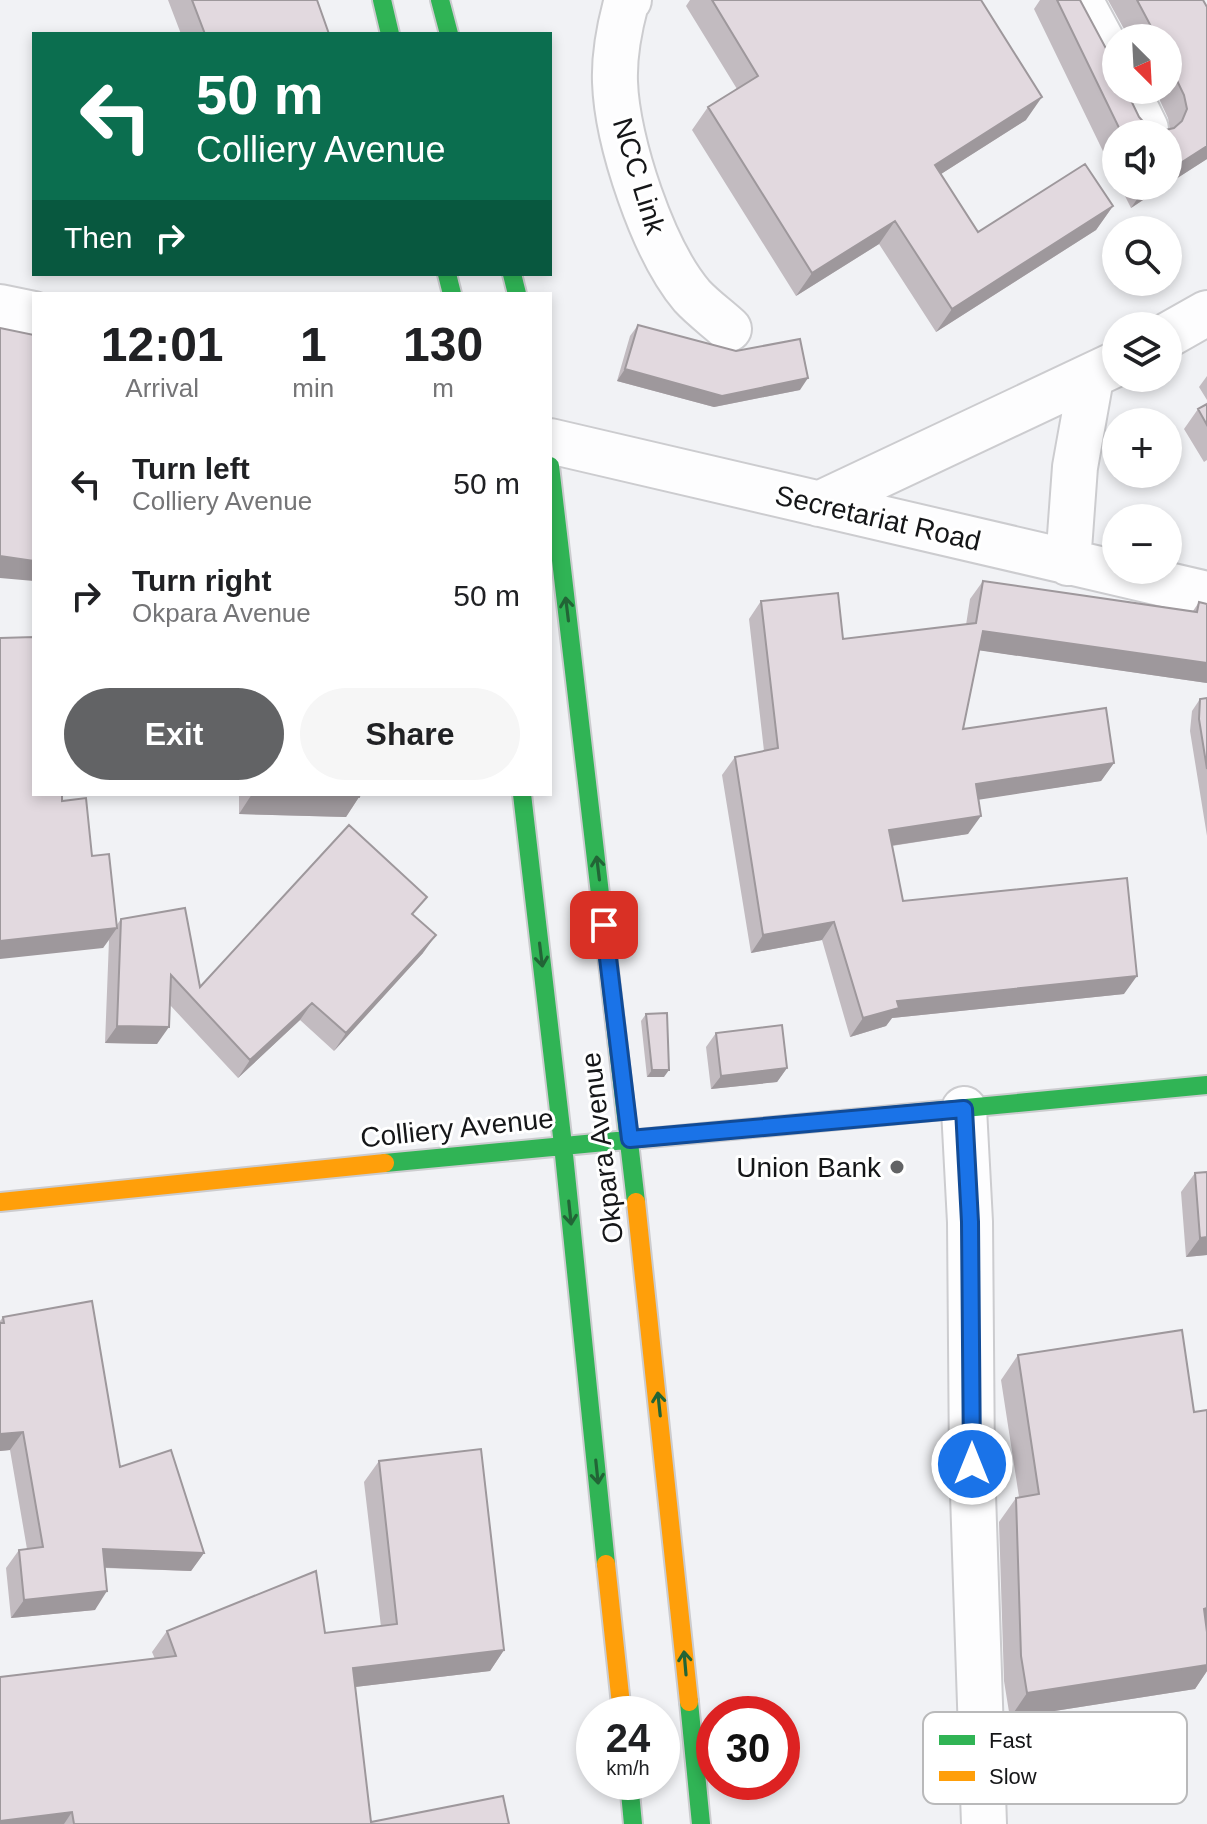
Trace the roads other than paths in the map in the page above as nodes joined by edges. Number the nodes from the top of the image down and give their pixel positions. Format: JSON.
{"nodes":[{"id":1,"x":382,"y":0,"type":"edge"},
{"id":2,"x":440,"y":0,"type":"edge"},
{"id":3,"x":1080,"y":0,"type":"edge"},
{"id":4,"x":623,"y":1,"type":"edge"},
{"id":5,"x":390,"y":32,"type":"edge"},
{"id":6,"x":448,"y":32,"type":"edge"},
{"id":7,"x":1102,"y":41,"type":"edge"},
{"id":8,"x":0,"y":307,"type":"edge"},
{"id":9,"x":1207,"y":313,"type":"edge"},
{"id":10,"x":32,"y":314,"type":"edge"},
{"id":11,"x":1182,"y":327,"type":"edge"},
{"id":12,"x":729,"y":329,"type":"dead end"},
{"id":13,"x":1102,"y":372,"type":"edge"},
{"id":14,"x":1102,"y":378,"type":"edge"},
{"id":15,"x":552,"y":441,"type":"edge"},
{"id":16,"x":552,"y":483,"type":"edge"},
{"id":17,"x":819,"y":504,"type":"junction"},
{"id":18,"x":1068,"y":563,"type":"junction"},
{"id":19,"x":1207,"y":594,"type":"edge"},
{"id":20,"x":522,"y":796,"type":"edge"},
{"id":21,"x":1207,"y":1085,"type":"edge"},
{"id":22,"x":964,"y":1109,"type":"junction"},
{"id":23,"x":630,"y":1139,"type":"junction"},
{"id":24,"x":563,"y":1145,"type":"junction"},
{"id":25,"x":0,"y":1202,"type":"edge"},
{"id":26,"x":620,"y":1696,"type":"edge"},
{"id":27,"x":980,"y":1712,"type":"edge"},
{"id":28,"x":631,"y":1800,"type":"edge"},
{"id":29,"x":983,"y":1804,"type":"edge"},
{"id":30,"x":633,"y":1824,"type":"edge"},
{"id":31,"x":701,"y":1824,"type":"edge"},
{"id":32,"x":984,"y":1824,"type":"edge"}],
"edges":[{"from":1,"to":5,"type":"main road"},
{"from":2,"to":6,"type":"main road"},
{"from":3,"to":7,"type":"street"},
{"from":4,"to":12,"type":"street","name":"NCC Link"},
{"from":8,"to":10,"type":"street"},
{"from":9,"to":11,"type":"street"},
{"from":13,"to":17,"type":"street"},
{"from":14,"to":18,"type":"street"},
{"from":15,"to":17,"type":"street","name":"Secretariat Road"},
{"from":23,"to":16,"type":"main road","name":"Okpara Avenue","one_way":true},
{"from":17,"to":18,"type":"street","name":"Secretariat Road"},
{"from":18,"to":19,"type":"street","name":"Secretariat Road"},
{"from":20,"to":24,"type":"main road","name":"Okpara Avenue","one_way":true},
{"from":21,"to":22,"type":"main road","name":"Colliery Avenue"},
{"from":22,"to":23,"type":"main road","name":"Colliery Avenue"},
{"from":22,"to":27,"type":"street"},
{"from":23,"to":24,"type":"main road","name":"Colliery Avenue"},
{"from":31,"to":23,"type":"main road","name":"Okpara Avenue","one_way":true},
{"from":24,"to":25,"type":"main road","name":"Colliery Avenue"},
{"from":24,"to":26,"type":"main road","name":"Okpara Avenue","one_way":true},
{"from":28,"to":30,"type":"main road"},
{"from":29,"to":32,"type":"street"}]}
